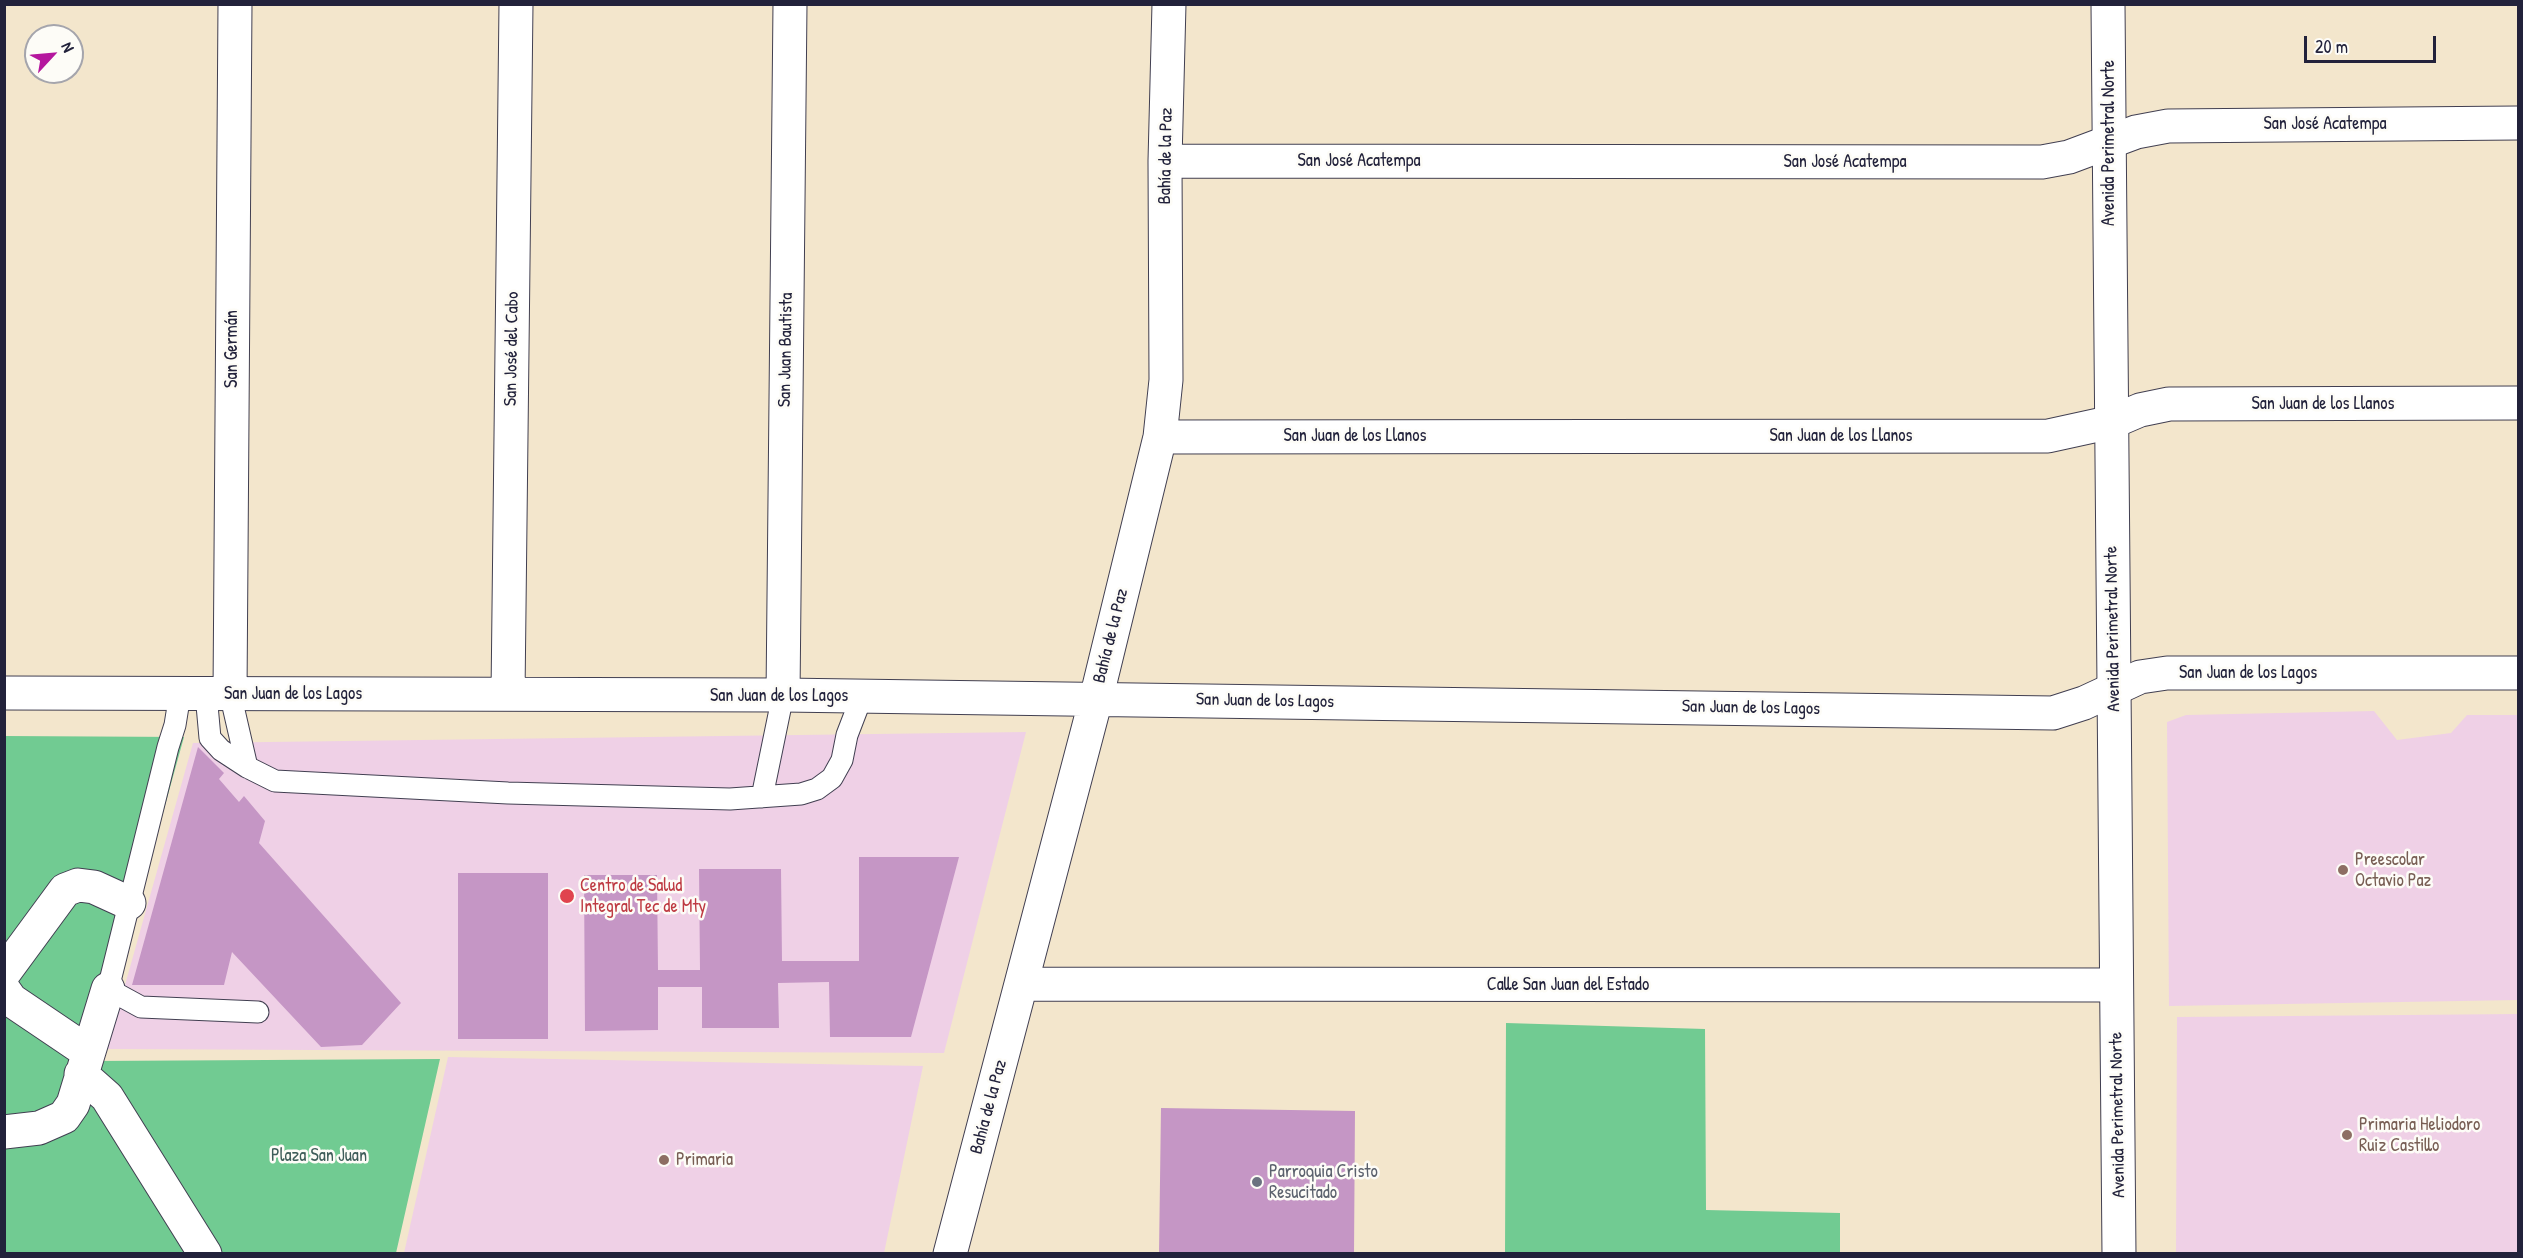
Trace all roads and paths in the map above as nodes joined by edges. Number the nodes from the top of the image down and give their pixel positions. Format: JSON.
{"nodes":[{"id":1,"x":235,"y":4,"type":"edge"},
{"id":2,"x":516,"y":4,"type":"edge"},
{"id":3,"x":790,"y":4,"type":"edge"},
{"id":4,"x":1169,"y":4,"type":"edge"},
{"id":5,"x":2108,"y":4,"type":"edge"},
{"id":6,"x":2518,"y":123,"type":"edge"},
{"id":7,"x":2109,"y":142,"type":"junction"},
{"id":8,"x":1165,"y":161,"type":"junction"},
{"id":9,"x":2518,"y":404,"type":"edge"},
{"id":10,"x":2112,"y":422,"type":"junction"},
{"id":11,"x":1160,"y":436,"type":"junction"},
{"id":12,"x":2518,"y":673,"type":"edge"},
{"id":13,"x":2114,"y":689,"type":"junction"},
{"id":14,"x":4,"y":693,"type":"edge"},
{"id":15,"x":205,"y":694,"type":"junction"},
{"id":16,"x":508,"y":694,"type":"junction"},
{"id":17,"x":783,"y":695,"type":"junction"},
{"id":18,"x":862,"y":696,"type":"junction"},
{"id":19,"x":1096,"y":699,"type":"junction"},
{"id":20,"x":248,"y":767,"type":"junction"},
{"id":21,"x":762,"y":797,"type":"junction"},
{"id":22,"x":129,"y":903,"type":"junction"},
{"id":23,"x":4,"y":973,"type":"edge"},
{"id":24,"x":1021,"y":984,"type":"junction"},
{"id":25,"x":2116,"y":985,"type":"junction"},
{"id":26,"x":108,"y":989,"type":"junction"},
{"id":27,"x":4,"y":990,"type":"edge"},
{"id":28,"x":258,"y":1012,"type":"dead end"},
{"id":29,"x":85,"y":1063,"type":"junction"},
{"id":30,"x":4,"y":1132,"type":"edge"},
{"id":31,"x":205,"y":1254,"type":"edge"},
{"id":32,"x":950,"y":1254,"type":"edge"},
{"id":33,"x":2119,"y":1254,"type":"edge"}],
"edges":[{"from":1,"to":15,"type":"street","name":"San Germán"},
{"from":2,"to":16,"type":"street","name":"San José del Cabo"},
{"from":3,"to":17,"type":"street","name":"San Juan Bautista"},
{"from":4,"to":8,"type":"street","name":"Bahía de la Paz"},
{"from":5,"to":7,"type":"street","name":"Avenida Perimetral Norte"},
{"from":6,"to":7,"type":"street","name":"San José Acatempa"},
{"from":7,"to":8,"type":"street","name":"San José Acatempa"},
{"from":7,"to":10,"type":"street","name":"Avenida Perimetral Norte"},
{"from":8,"to":11,"type":"street","name":"Bahía de la Paz"},
{"from":9,"to":10,"type":"street","name":"San Juan de los Llanos"},
{"from":10,"to":11,"type":"street","name":"San Juan de los Llanos"},
{"from":10,"to":13,"type":"street","name":"Avenida Perimetral Norte"},
{"from":11,"to":19,"type":"street","name":"Bahía de la Paz"},
{"from":12,"to":13,"type":"street","name":"San Juan de los Lagos"},
{"from":13,"to":19,"type":"street","name":"San Juan de los Lagos"},
{"from":13,"to":25,"type":"street","name":"Avenida Perimetral Norte"},
{"from":14,"to":15,"type":"street","name":"San Juan de los Lagos"},
{"from":15,"to":16,"type":"street","name":"San Juan de los Lagos"},
{"from":15,"to":20,"type":"lane"},
{"from":15,"to":20,"type":"lane"},
{"from":15,"to":22,"type":"lane"},
{"from":16,"to":17,"type":"street","name":"San Juan de los Lagos"},
{"from":17,"to":18,"type":"street","name":"San Juan de los Lagos"},
{"from":17,"to":21,"type":"lane"},
{"from":18,"to":19,"type":"street","name":"San Juan de los Lagos"},
{"from":18,"to":21,"type":"lane"},
{"from":19,"to":24,"type":"street","name":"Bahía de la Paz"},
{"from":20,"to":21,"type":"lane"},
{"from":22,"to":23,"type":"street"},
{"from":22,"to":26,"type":"lane"},
{"from":24,"to":25,"type":"street","name":"Calle San Juan del Estado"},
{"from":24,"to":32,"type":"street","name":"Bahía de la Paz"},
{"from":25,"to":33,"type":"street","name":"Avenida Perimetral Norte"},
{"from":26,"to":28,"type":"lane"},
{"from":26,"to":29,"type":"street"},
{"from":27,"to":29,"type":"street"},
{"from":29,"to":30,"type":"street"},
{"from":29,"to":31,"type":"street"}]}
